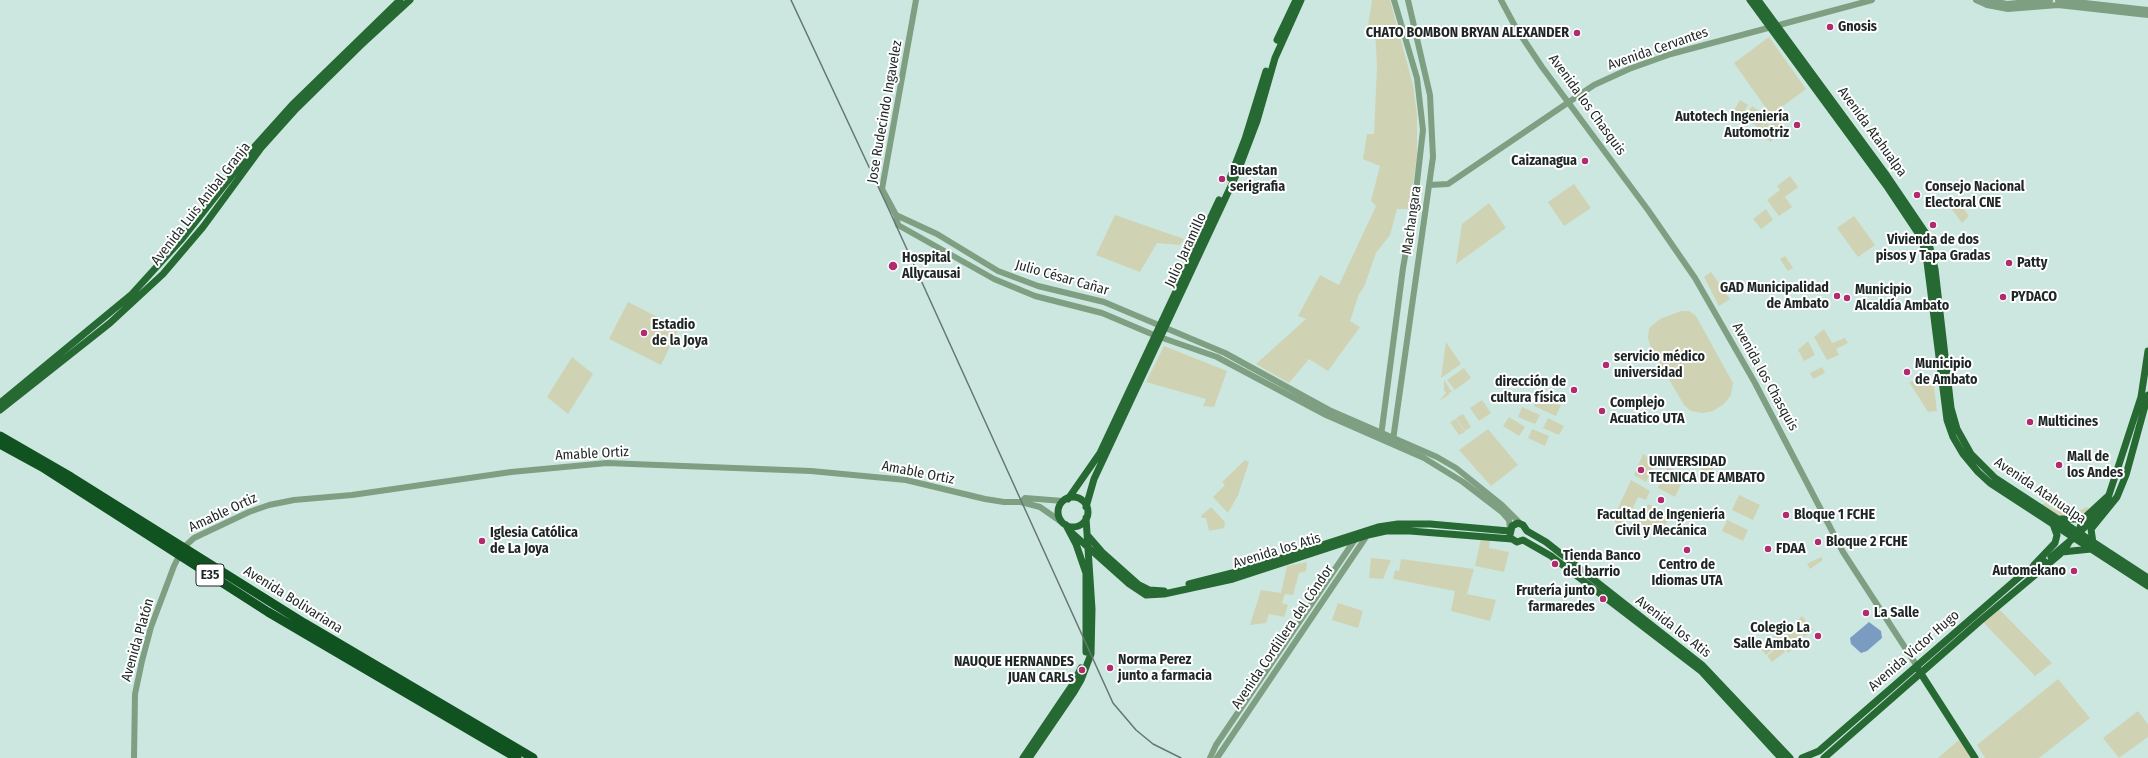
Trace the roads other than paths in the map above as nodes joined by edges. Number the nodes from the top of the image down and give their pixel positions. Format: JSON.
{"nodes":[{"id":1,"x":400,"y":0,"type":"edge"},
{"id":2,"x":410,"y":0,"type":"edge"},
{"id":3,"x":916,"y":0,"type":"edge"},
{"id":4,"x":1296,"y":0,"type":"edge"},
{"id":5,"x":1301,"y":0,"type":"edge"},
{"id":6,"x":1394,"y":0,"type":"edge"},
{"id":7,"x":1408,"y":0,"type":"edge"},
{"id":8,"x":1501,"y":0,"type":"edge"},
{"id":9,"x":1750,"y":0,"type":"edge"},
{"id":10,"x":1758,"y":0,"type":"edge"},
{"id":11,"x":1872,"y":0,"type":"edge"},
{"id":12,"x":1976,"y":0,"type":"edge"},
{"id":13,"x":1987,"y":0,"type":"edge"},
{"id":14,"x":2050,"y":0,"type":"edge"},
{"id":15,"x":2058,"y":0,"type":"edge"},
{"id":16,"x":2148,"y":10,"type":"edge"},
{"id":17,"x":2148,"y":15,"type":"edge"},
{"id":18,"x":1773,"y":26,"type":"junction"},
{"id":19,"x":1568,"y":103,"type":"junction"},
{"id":20,"x":1429,"y":185,"type":"junction"},
{"id":21,"x":896,"y":214,"type":"junction"},
{"id":22,"x":898,"y":225,"type":"joint"},
{"id":23,"x":1162,"y":326,"type":"junction"},
{"id":24,"x":1157,"y":336,"type":"junction"},
{"id":25,"x":2148,"y":351,"type":"edge"},
{"id":26,"x":2148,"y":395,"type":"edge"},
{"id":27,"x":0,"y":403,"type":"edge"},
{"id":28,"x":0,"y":410,"type":"edge"},
{"id":29,"x":0,"y":436,"type":"edge"},
{"id":30,"x":1381,"y":436,"type":"junction"},
{"id":31,"x":1393,"y":441,"type":"junction"},
{"id":32,"x":0,"y":444,"type":"edge"},
{"id":33,"x":2120,"y":488,"type":"junction"},
{"id":34,"x":1065,"y":500,"type":"junction"},
{"id":35,"x":1021,"y":502,"type":"junction"},
{"id":36,"x":2106,"y":503,"type":"junction"},
{"id":37,"x":1086,"y":507,"type":"junction"},
{"id":38,"x":1086,"y":518,"type":"junction"},
{"id":39,"x":2084,"y":518,"type":"junction"},
{"id":40,"x":2055,"y":521,"type":"junction"},
{"id":41,"x":1063,"y":523,"type":"junction"},
{"id":42,"x":1521,"y":524,"type":"junction"},
{"id":43,"x":2092,"y":526,"type":"junction"},
{"id":44,"x":1510,"y":530,"type":"junction"},
{"id":45,"x":1528,"y":530,"type":"junction"},
{"id":46,"x":1072,"y":533,"type":"junction"},
{"id":47,"x":1368,"y":533,"type":"junction"},
{"id":48,"x":2075,"y":534,"type":"junction"},
{"id":49,"x":1089,"y":537,"type":"junction"},
{"id":50,"x":1356,"y":537,"type":"junction"},
{"id":51,"x":1512,"y":539,"type":"junction"},
{"id":52,"x":1523,"y":540,"type":"junction"},
{"id":53,"x":2092,"y":546,"type":"junction"},
{"id":54,"x":2051,"y":548,"type":"junction"},
{"id":55,"x":1089,"y":550,"type":"junction"},
{"id":56,"x":181,"y":552,"type":"junction"},
{"id":57,"x":2061,"y":553,"type":"junction"},
{"id":58,"x":2032,"y":572,"type":"junction"},
{"id":59,"x":2148,"y":578,"type":"edge"},
{"id":60,"x":2148,"y":586,"type":"edge"},
{"id":61,"x":1919,"y":669,"type":"junction"},
{"id":62,"x":134,"y":758,"type":"edge"},
{"id":63,"x":517,"y":758,"type":"edge"},
{"id":64,"x":533,"y":758,"type":"edge"},
{"id":65,"x":1023,"y":758,"type":"edge"},
{"id":66,"x":1029,"y":758,"type":"edge"},
{"id":67,"x":1210,"y":758,"type":"edge"},
{"id":68,"x":1217,"y":758,"type":"edge"},
{"id":69,"x":1780,"y":758,"type":"edge"},
{"id":70,"x":1790,"y":758,"type":"edge"},
{"id":71,"x":1802,"y":758,"type":"edge"},
{"id":72,"x":1824,"y":758,"type":"edge"},
{"id":73,"x":1975,"y":758,"type":"edge"}],
"edges":[{"from":1,"to":27,"type":"main road","name":"Avenida Luis Anibal Granja"},
{"from":2,"to":28,"type":"main road","name":"Avenida Luis Anibal Granja"},
{"from":3,"to":21,"type":"street","name":"Jose Rudecindo Ingavelez"},
{"from":4,"to":23,"type":"main road","name":"Julio Jaramillo"},
{"from":5,"to":23,"type":"main road","name":"Julio Jaramillo"},
{"from":6,"to":30,"type":"street","name":"Machangara"},
{"from":7,"to":20,"type":"street","name":"Machangara"},
{"from":8,"to":19,"type":"street","name":"Avenida los Chasquis"},
{"from":9,"to":18,"type":"main road","name":"Avenida Atahualpa"},
{"from":10,"to":18,"type":"main road","name":"Avenida Atahualpa"},
{"from":11,"to":18,"type":"street","name":"Avenida Cervantes"},
{"from":12,"to":17,"type":"street"},
{"from":13,"to":14,"type":"street"},
{"from":15,"to":16,"type":"street"},
{"from":18,"to":19,"type":"street","name":"Avenida Cervantes"},
{"from":18,"to":40,"type":"main road","name":"Avenida Atahualpa"},
{"from":19,"to":20,"type":"street","name":"Avenida Cervantes"},
{"from":19,"to":61,"type":"street","name":"Avenida los Chasquis"},
{"from":20,"to":31,"type":"street","name":"Machangara"},
{"from":21,"to":22,"type":"street","name":"Jose Rudecindo Ingavelez"},
{"from":21,"to":23,"type":"street","name":"Julio César Cañar"},
{"from":22,"to":24,"type":"street","name":"Julio César Cañar"},
{"from":23,"to":24,"type":"main road","name":"Julio Jaramillo"},
{"from":23,"to":30,"type":"street","name":"Avenida los Atis"},
{"from":24,"to":30,"type":"street","name":"Avenida los Atis"},
{"from":24,"to":34,"type":"main road","name":"Julio Jaramillo"},
{"from":24,"to":37,"type":"main road","name":"Julio Jaramillo"},
{"from":25,"to":36,"type":"main road","name":"Avenida Victor Hugo"},
{"from":26,"to":33,"type":"main road","name":"Avenida Victor Hugo"},
{"from":29,"to":56,"type":"highway","name":"Avenida Bolivariana","number":"E35"},
{"from":30,"to":31,"type":"street","name":"Avenida los Atis"},
{"from":31,"to":42,"type":"street","name":"Avenida los Atis"},
{"from":31,"to":44,"type":"street","name":"Avenida los Atis"},
{"from":32,"to":56,"type":"highway","name":"Avenida Bolivariana","number":"E35"},
{"from":33,"to":36,"type":"main road","name":"Avenida Victor Hugo"},
{"from":33,"to":43,"type":"main road","name":"Avenida Victor Hugo"},
{"from":34,"to":35,"type":"street","name":"Amable Ortiz"},
{"from":34,"to":37,"type":"main road"},
{"from":34,"to":41,"type":"main road","name":"Julio Jaramillo"},
{"from":35,"to":41,"type":"street","name":"Amable Ortiz"},
{"from":35,"to":56,"type":"street","name":"Amable Ortiz"},
{"from":36,"to":39,"type":"main road","name":"Avenida Victor Hugo"},
{"from":36,"to":58,"type":"main road","name":"Avenida Victor Hugo","bridge":true},
{"from":37,"to":38,"type":"main road","name":"Julio Jaramillo"},
{"from":38,"to":41,"type":"main road"},
{"from":38,"to":49,"type":"main road","name":"Julio Jaramillo"},
{"from":39,"to":40,"type":"main road"},
{"from":39,"to":43,"type":"main road"},
{"from":39,"to":48,"type":"main road","name":"Avenida Victor Hugo"},
{"from":40,"to":48,"type":"main road","name":"Avenida Atahualpa"},
{"from":40,"to":54,"type":"main road","name":"Avenida Atahualpa"},
{"from":41,"to":46,"type":"main road"},
{"from":42,"to":44,"type":"main road","name":"Avenida los Atis"},
{"from":42,"to":45,"type":"main road","name":"Avenida los Atis"},
{"from":43,"to":53,"type":"main road"},
{"from":44,"to":47,"type":"main road","name":"Avenida los Atis"},
{"from":44,"to":51,"type":"main road","name":"Avenida los Atis"},
{"from":45,"to":52,"type":"main road"},
{"from":45,"to":70,"type":"main road","name":"Avenida los Atis"},
{"from":46,"to":55,"type":"main road","name":"Avenida los Atis"},
{"from":46,"to":65,"type":"main road"},
{"from":47,"to":50,"type":"main road","name":"Avenida los Atis"},
{"from":47,"to":51,"type":"main road","name":"Avenida los Atis"},
{"from":47,"to":68,"type":"street","name":"Avenida Cordillera del Cóndor"},
{"from":48,"to":53,"type":"main road","name":"Avenida Atahualpa"},
{"from":48,"to":57,"type":"main road","name":"Avenida Victor Hugo"},
{"from":49,"to":50,"type":"main road","name":"Avenida los Atis"},
{"from":49,"to":55,"type":"main road","name":"Julio Jaramillo"},
{"from":50,"to":55,"type":"main road","name":"Avenida los Atis"},
{"from":50,"to":67,"type":"street","name":"Avenida Cordillera del Cóndor"},
{"from":51,"to":52,"type":"main road","name":"Avenida los Atis"},
{"from":52,"to":69,"type":"main road","name":"Avenida los Atis"},
{"from":53,"to":57,"type":"main road"},
{"from":53,"to":59,"type":"main road","name":"Avenida Atahualpa"},
{"from":53,"to":60,"type":"main road","name":"Avenida Atahualpa"},
{"from":54,"to":57,"type":"main road"},
{"from":54,"to":58,"type":"main road"},
{"from":55,"to":66,"type":"main road","name":"Julio Jaramillo"},
{"from":56,"to":62,"type":"street","name":"Avenida Platón"},
{"from":56,"to":63,"type":"highway","name":"Avenida Bolivariana","number":"E35"},
{"from":56,"to":64,"type":"highway","name":"Avenida Bolivariana","number":"E35"},
{"from":57,"to":58,"type":"main road","name":"Avenida Victor Hugo"},
{"from":58,"to":61,"type":"main road","name":"Avenida Victor Hugo"},
{"from":61,"to":71,"type":"main road","name":"Avenida Victor Hugo"},
{"from":61,"to":72,"type":"main road","name":"Avenida Victor Hugo"},
{"from":61,"to":73,"type":"main road","name":"Avenida los Chasquis"}]}
